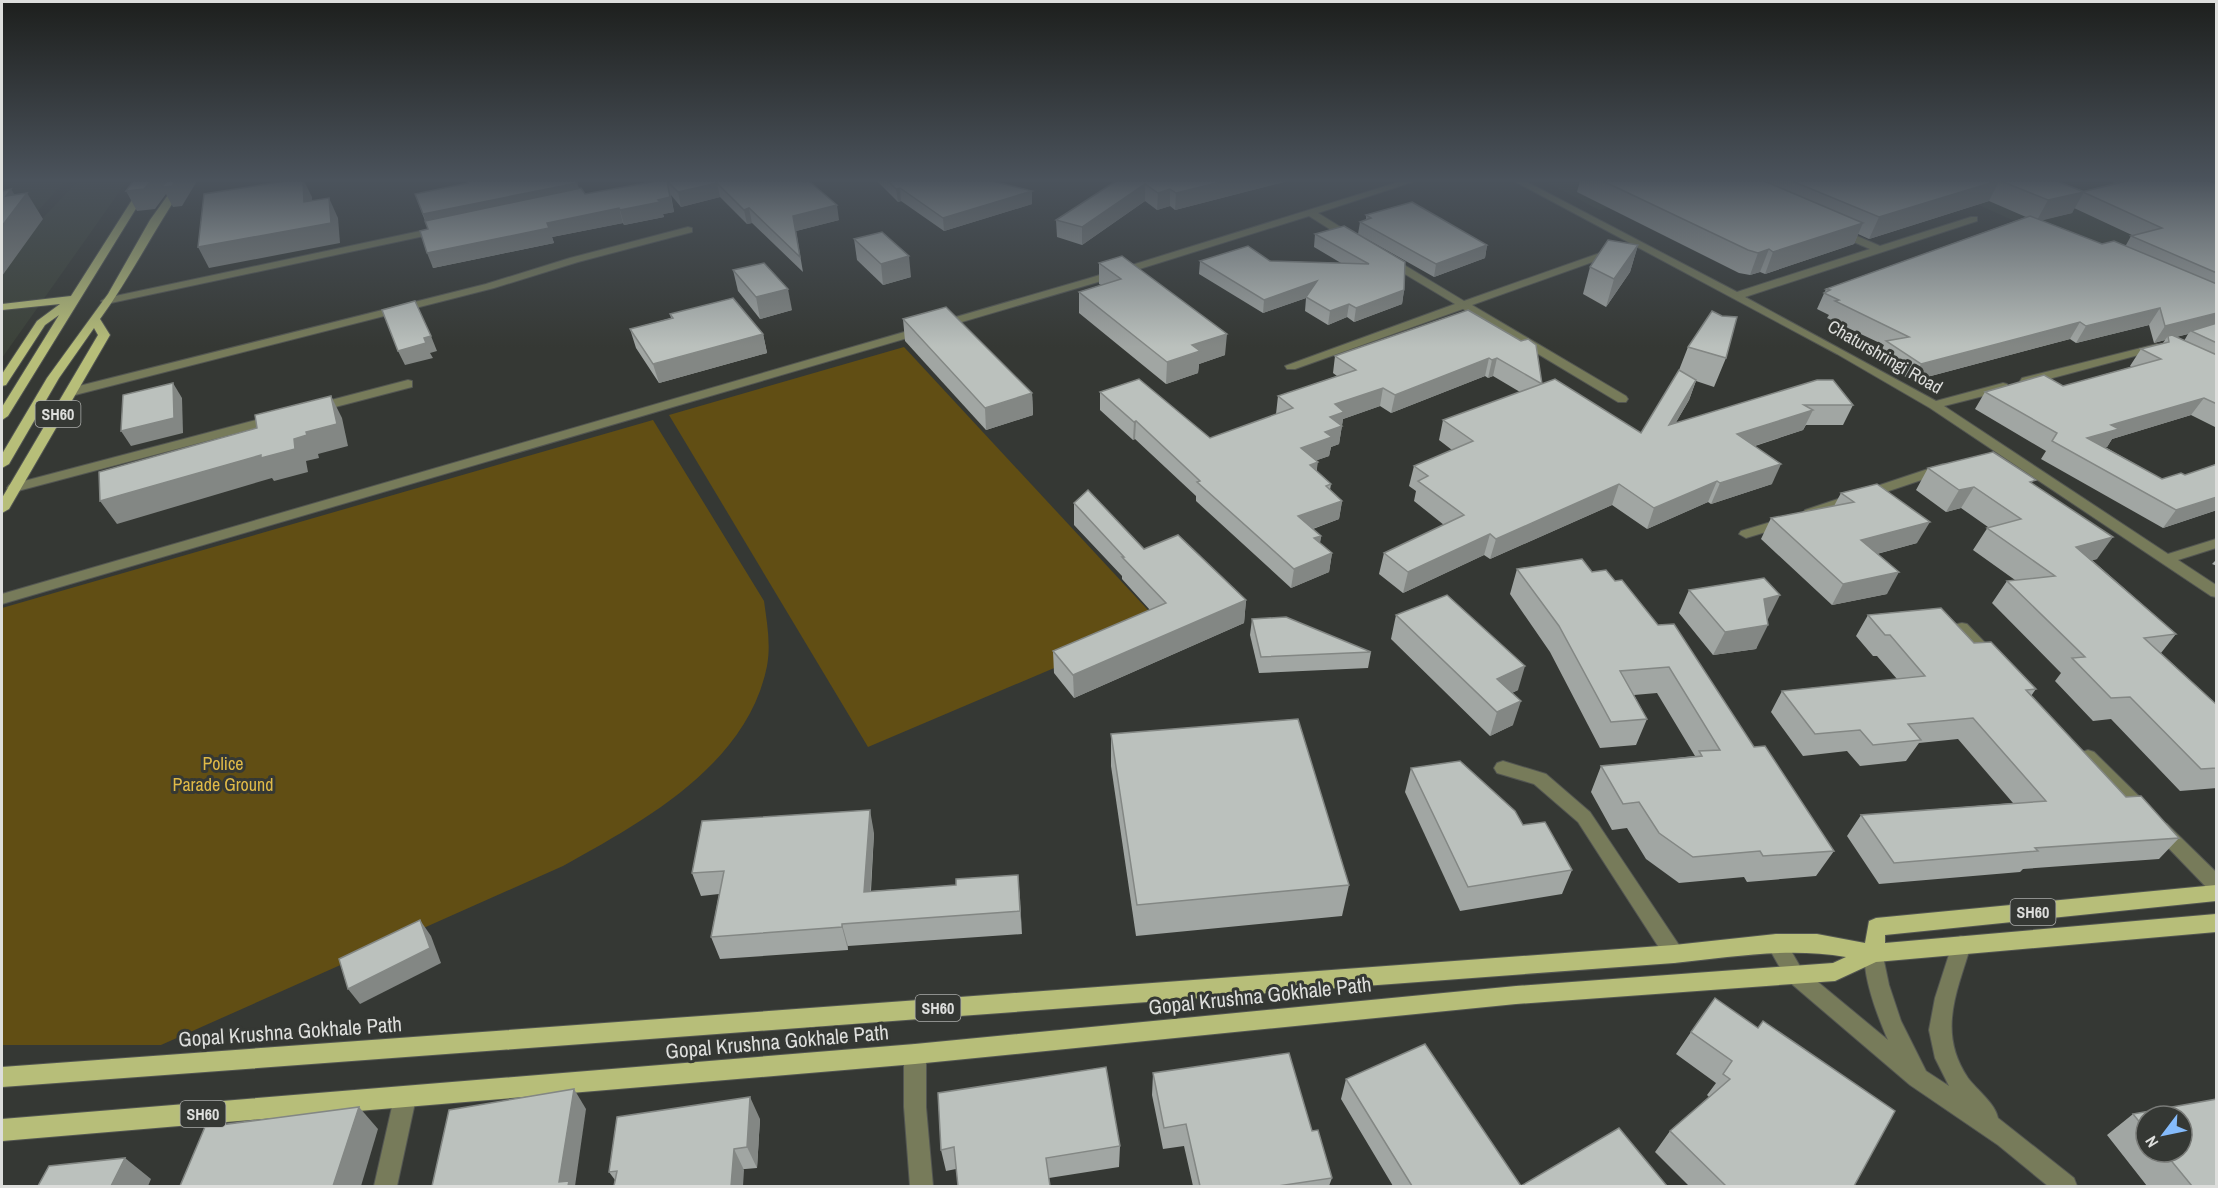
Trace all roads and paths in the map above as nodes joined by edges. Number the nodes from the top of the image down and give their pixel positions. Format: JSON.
{"nodes":[{"id":1,"x":113,"y":236,"type":"edge"},
{"id":2,"x":147,"y":236,"type":"edge"},
{"id":3,"x":408,"y":236,"type":"edge"},
{"id":4,"x":664,"y":236,"type":"edge"},
{"id":5,"x":1232,"y":236,"type":"edge"},
{"id":6,"x":1349,"y":236,"type":"edge"},
{"id":7,"x":1625,"y":236,"type":"edge"},
{"id":8,"x":1850,"y":236,"type":"edge"},
{"id":9,"x":1921,"y":236,"type":"edge"},
{"id":10,"x":1357,"y":241,"type":"edge"},
{"id":11,"x":1637,"y":243,"type":"junction"},
{"id":12,"x":1880,"y":250,"type":"junction"},
{"id":13,"x":1376,"y":253,"type":"edge"},
{"id":14,"x":1737,"y":296,"type":"junction"},
{"id":15,"x":75,"y":298,"type":"junction"},
{"id":16,"x":106,"y":302,"type":"junction"},
{"id":17,"x":1463,"y":305,"type":"junction"},
{"id":18,"x":2,"y":307,"type":"edge"},
{"id":19,"x":94,"y":318,"type":"junction"},
{"id":20,"x":2170,"y":346,"type":"edge"},
{"id":21,"x":1291,"y":366,"type":"dead end"},
{"id":22,"x":2,"y":382,"type":"edge"},
{"id":23,"x":408,"y":384,"type":"dead end"},
{"id":24,"x":71,"y":392,"type":"junction"},
{"id":25,"x":1622,"y":399,"type":"dead end"},
{"id":26,"x":1934,"y":405,"type":"junction"},
{"id":27,"x":2,"y":416,"type":"edge"},
{"id":28,"x":2000,"y":449,"type":"junction"},
{"id":29,"x":1978,"y":457,"type":"edge"},
{"id":30,"x":2,"y":464,"type":"edge"},
{"id":31,"x":1956,"y":464,"type":"edge"},
{"id":32,"x":14,"y":488,"type":"junction"},
{"id":33,"x":2,"y":509,"type":"edge"},
{"id":34,"x":1746,"y":534,"type":"dead end"},
{"id":35,"x":2217,"y":543,"type":"edge"},
{"id":36,"x":2167,"y":559,"type":"junction"},
{"id":37,"x":2217,"y":592,"type":"edge"},
{"id":38,"x":2,"y":599,"type":"edge"},
{"id":39,"x":1962,"y":628,"type":"edge"},
{"id":40,"x":2000,"y":668,"type":"edge"},
{"id":41,"x":2072,"y":741,"type":"edge"},
{"id":42,"x":1503,"y":768,"type":"dead end"},
{"id":43,"x":2217,"y":884,"type":"edge"},
{"id":44,"x":2217,"y":893,"type":"edge"},
{"id":45,"x":2217,"y":923,"type":"edge"},
{"id":46,"x":1776,"y":943,"type":"junction"},
{"id":47,"x":1961,"y":945,"type":"junction"},
{"id":48,"x":1874,"y":953,"type":"junction"},
{"id":49,"x":1674,"y":954,"type":"junction"},
{"id":50,"x":1794,"y":974,"type":"junction"},
{"id":51,"x":915,"y":1054,"type":"junction"},
{"id":52,"x":2,"y":1077,"type":"edge"},
{"id":53,"x":1917,"y":1078,"type":"junction"},
{"id":54,"x":405,"y":1098,"type":"junction"},
{"id":55,"x":2,"y":1130,"type":"edge"},
{"id":56,"x":2006,"y":1137,"type":"junction"},
{"id":57,"x":385,"y":1186,"type":"edge"},
{"id":58,"x":922,"y":1186,"type":"edge"},
{"id":59,"x":2066,"y":1186,"type":"edge"}],
"edges":[{"from":1,"to":15,"type":"main road"},
{"from":2,"to":16,"type":"main road"},
{"from":3,"to":16,"type":"street"},
{"from":4,"to":24,"type":"street"},
{"from":5,"to":38,"type":"street"},
{"from":6,"to":10,"type":"street"},
{"from":7,"to":11,"type":"street","name":"Chaturshringi Road"},
{"from":8,"to":12,"type":"street"},
{"from":9,"to":12,"type":"street"},
{"from":11,"to":14,"type":"street","name":"Chaturshringi Road"},
{"from":11,"to":17,"type":"street"},
{"from":12,"to":14,"type":"street"},
{"from":13,"to":17,"type":"street"},
{"from":14,"to":26,"type":"street","name":"Chaturshringi Road"},
{"from":15,"to":18,"type":"main road"},
{"from":15,"to":22,"type":"main road"},
{"from":15,"to":27,"type":"main road"},
{"from":16,"to":19,"type":"main road"},
{"from":17,"to":21,"type":"street"},
{"from":17,"to":25,"type":"street"},
{"from":19,"to":24,"type":"main road","number":"SH60"},
{"from":19,"to":30,"type":"main road"},
{"from":20,"to":26,"type":"street"},
{"from":23,"to":32,"type":"street"},
{"from":24,"to":32,"type":"main road","number":"SH60"},
{"from":26,"to":28,"type":"street","name":"Chaturshringi Road"},
{"from":28,"to":29,"type":"street"},
{"from":28,"to":36,"type":"street","name":"Chaturshringi Road"},
{"from":31,"to":34,"type":"street"},
{"from":32,"to":33,"type":"main road","number":"SH60"},
{"from":35,"to":36,"type":"street"},
{"from":36,"to":37,"type":"street","name":"Chaturshringi Road"},
{"from":39,"to":40,"type":"street"},
{"from":41,"to":43,"type":"street"},
{"from":42,"to":49,"type":"street"},
{"from":44,"to":48,"type":"main road","number":"SH60"},
{"from":45,"to":47,"type":"main road","name":"Gopal Krushna Gokhale Path","number":"SH60"},
{"from":46,"to":48,"type":"main road","name":"Gopal Krushna Gokhale Path","number":"SH60"},
{"from":46,"to":49,"type":"main road","name":"Gopal Krushna Gokhale Path","number":"SH60"},
{"from":46,"to":50,"type":"street"},
{"from":47,"to":48,"type":"main road","name":"Gopal Krushna Gokhale Path","number":"SH60"},
{"from":47,"to":56,"type":"street"},
{"from":48,"to":50,"type":"main road","name":"Gopal Krushna Gokhale Path","number":"SH60"},
{"from":48,"to":53,"type":"street"},
{"from":49,"to":52,"type":"main road","name":"Gopal Krushna Gokhale Path","number":"SH60"},
{"from":50,"to":51,"type":"main road","name":"Gopal Krushna Gokhale Path","number":"SH60"},
{"from":50,"to":53,"type":"street"},
{"from":51,"to":54,"type":"main road","name":"Gopal Krushna Gokhale Path","number":"SH60"},
{"from":51,"to":58,"type":"street"},
{"from":53,"to":56,"type":"street"},
{"from":54,"to":55,"type":"main road","name":"Gopal Krushna Gokhale Path","number":"SH60"},
{"from":54,"to":57,"type":"street"},
{"from":56,"to":59,"type":"street"}]}
